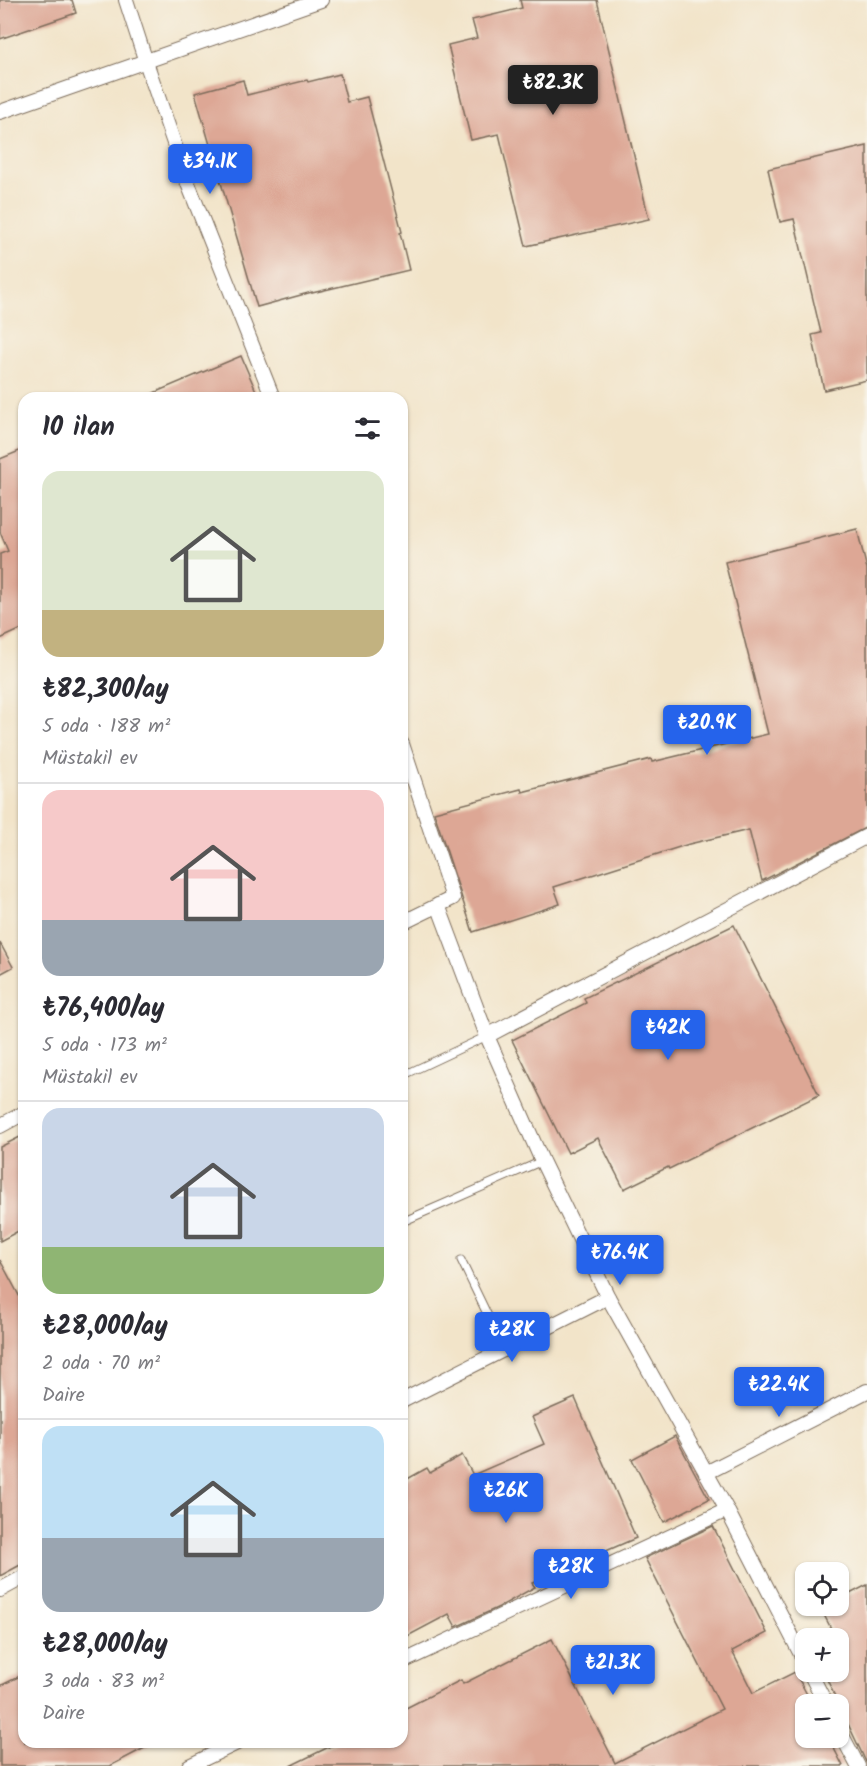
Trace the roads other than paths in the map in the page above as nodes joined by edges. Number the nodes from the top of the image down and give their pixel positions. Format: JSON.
{"nodes":[{"id":1,"x":126,"y":0,"type":"edge"},
{"id":2,"x":321,"y":0,"type":"edge"},
{"id":3,"x":146,"y":62,"type":"junction"},
{"id":4,"x":0,"y":112,"type":"edge"},
{"id":5,"x":271,"y":392,"type":"edge"},
{"id":6,"x":408,"y":762,"type":"edge"},
{"id":7,"x":867,"y":836,"type":"edge"},
{"id":8,"x":438,"y":905,"type":"junction"},
{"id":9,"x":408,"y":920,"type":"edge"},
{"id":10,"x":487,"y":1036,"type":"junction"},
{"id":11,"x":408,"y":1074,"type":"edge"},
{"id":12,"x":18,"y":1116,"type":"edge"},
{"id":13,"x":0,"y":1126,"type":"edge"},
{"id":14,"x":542,"y":1161,"type":"junction"},
{"id":15,"x":408,"y":1219,"type":"edge"},
{"id":16,"x":461,"y":1260,"type":"dead end"},
{"id":17,"x":608,"y":1297,"type":"junction"},
{"id":18,"x":504,"y":1349,"type":"junction"},
{"id":19,"x":867,"y":1391,"type":"edge"},
{"id":20,"x":408,"y":1398,"type":"edge"},
{"id":21,"x":706,"y":1473,"type":"junction"},
{"id":22,"x":727,"y":1510,"type":"junction"},
{"id":23,"x":18,"y":1580,"type":"edge"},
{"id":24,"x":0,"y":1590,"type":"edge"},
{"id":25,"x":795,"y":1643,"type":"edge"},
{"id":26,"x":408,"y":1659,"type":"edge"},
{"id":27,"x":226,"y":1748,"type":"edge"},
{"id":28,"x":849,"y":1748,"type":"edge"},
{"id":29,"x":189,"y":1766,"type":"edge"},
{"id":30,"x":858,"y":1766,"type":"edge"}],
"edges":[{"from":1,"to":3,"type":"street"},
{"from":2,"to":3,"type":"street"},
{"from":3,"to":4,"type":"street"},
{"from":3,"to":5,"type":"street"},
{"from":6,"to":8,"type":"street"},
{"from":7,"to":10,"type":"street"},
{"from":8,"to":9,"type":"street"},
{"from":8,"to":10,"type":"street"},
{"from":10,"to":11,"type":"lane"},
{"from":10,"to":14,"type":"street"},
{"from":12,"to":13,"type":"street"},
{"from":14,"to":15,"type":"lane"},
{"from":14,"to":17,"type":"street"},
{"from":16,"to":18,"type":"lane"},
{"from":17,"to":18,"type":"street"},
{"from":17,"to":21,"type":"street"},
{"from":18,"to":20,"type":"street"},
{"from":19,"to":21,"type":"street"},
{"from":21,"to":22,"type":"street"},
{"from":22,"to":25,"type":"street"},
{"from":22,"to":26,"type":"street"},
{"from":23,"to":24,"type":"street"},
{"from":27,"to":29,"type":"street"},
{"from":28,"to":30,"type":"street"}]}
